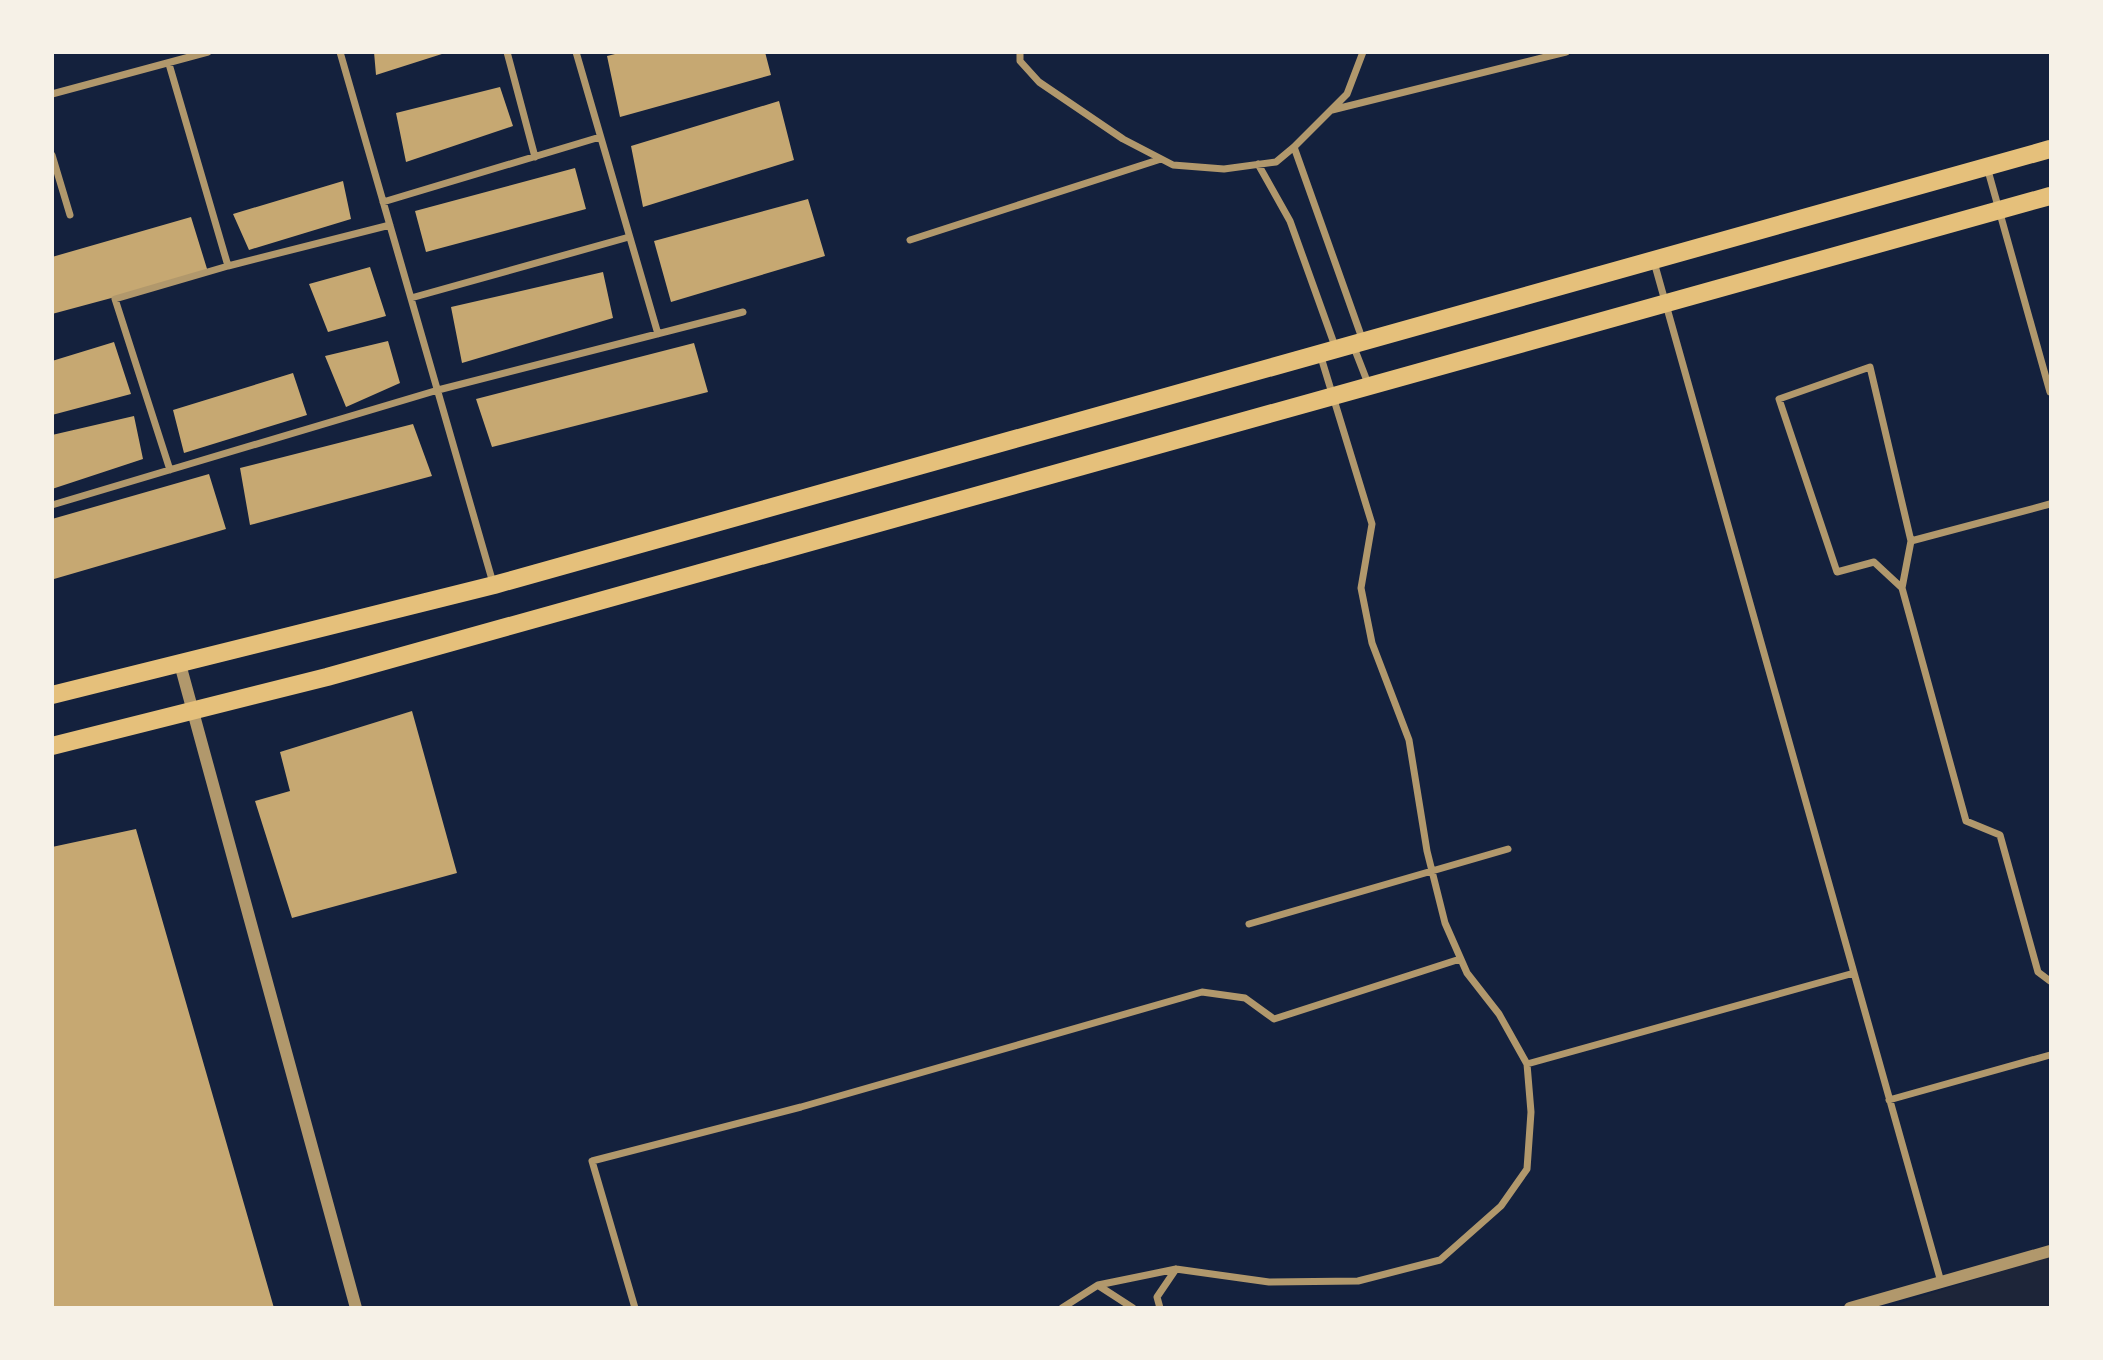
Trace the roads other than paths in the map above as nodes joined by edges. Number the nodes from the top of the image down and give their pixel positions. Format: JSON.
{"nodes":[{"id":1,"x":208,"y":52,"type":"edge"},
{"id":2,"x":341,"y":52,"type":"edge"},
{"id":3,"x":507,"y":52,"type":"edge"},
{"id":4,"x":576,"y":52,"type":"edge"},
{"id":5,"x":1020,"y":52,"type":"edge"},
{"id":6,"x":1363,"y":52,"type":"edge"},
{"id":7,"x":1566,"y":52,"type":"edge"},
{"id":8,"x":169,"y":64,"type":"junction"},
{"id":9,"x":52,"y":94,"type":"edge"},
{"id":10,"x":1331,"y":110,"type":"junction"},
{"id":11,"x":600,"y":137,"type":"junction"},
{"id":12,"x":1294,"y":147,"type":"junction"},
{"id":13,"x":2050,"y":149,"type":"edge"},
{"id":14,"x":52,"y":155,"type":"edge"},
{"id":15,"x":535,"y":157,"type":"junction"},
{"id":16,"x":1161,"y":159,"type":"junction"},
{"id":17,"x":1258,"y":164,"type":"junction"},
{"id":18,"x":1987,"y":167,"type":"junction"},
{"id":19,"x":2050,"y":196,"type":"edge"},
{"id":20,"x":383,"y":202,"type":"junction"},
{"id":21,"x":2000,"y":210,"type":"junction"},
{"id":22,"x":70,"y":215,"type":"dead end"},
{"id":23,"x":390,"y":225,"type":"junction"},
{"id":24,"x":629,"y":237,"type":"junction"},
{"id":25,"x":910,"y":240,"type":"dead end"},
{"id":26,"x":1654,"y":260,"type":"junction"},
{"id":27,"x":228,"y":266,"type":"junction"},
{"id":28,"x":411,"y":298,"type":"junction"},
{"id":29,"x":1666,"y":304,"type":"junction"},
{"id":30,"x":743,"y":312,"type":"dead end"},
{"id":31,"x":658,"y":334,"type":"junction"},
{"id":32,"x":1343,"y":347,"type":"junction"},
{"id":33,"x":1369,"y":386,"type":"junction"},
{"id":34,"x":438,"y":390,"type":"junction"},
{"id":35,"x":2050,"y":392,"type":"edge"},
{"id":36,"x":1332,"y":397,"type":"junction"},
{"id":37,"x":170,"y":470,"type":"junction"},
{"id":38,"x":2050,"y":504,"type":"edge"},
{"id":39,"x":52,"y":505,"type":"edge"},
{"id":40,"x":1911,"y":541,"type":"junction"},
{"id":41,"x":494,"y":585,"type":"junction"},
{"id":42,"x":1902,"y":587,"type":"junction"},
{"id":43,"x":180,"y":664,"type":"junction"},
{"id":44,"x":52,"y":695,"type":"edge"},
{"id":45,"x":194,"y":710,"type":"junction"},
{"id":46,"x":52,"y":746,"type":"edge"},
{"id":47,"x":1508,"y":849,"type":"dead end"},
{"id":48,"x":1432,"y":871,"type":"junction"},
{"id":49,"x":1249,"y":924,"type":"dead end"},
{"id":50,"x":1460,"y":959,"type":"junction"},
{"id":51,"x":1854,"y":974,"type":"junction"},
{"id":52,"x":2050,"y":981,"type":"edge"},
{"id":53,"x":2050,"y":1055,"type":"edge"},
{"id":54,"x":1527,"y":1063,"type":"junction"},
{"id":55,"x":1889,"y":1100,"type":"junction"},
{"id":56,"x":2050,"y":1251,"type":"edge"},
{"id":57,"x":1175,"y":1269,"type":"junction"},
{"id":58,"x":1941,"y":1282,"type":"junction"},
{"id":59,"x":1098,"y":1285,"type":"junction"},
{"id":60,"x":356,"y":1307,"type":"edge"},
{"id":61,"x":635,"y":1307,"type":"edge"},
{"id":62,"x":1062,"y":1307,"type":"edge"},
{"id":63,"x":1133,"y":1307,"type":"edge"},
{"id":64,"x":1160,"y":1307,"type":"edge"},
{"id":65,"x":1850,"y":1307,"type":"edge"}],
"edges":[{"from":1,"to":8,"type":"street"},
{"from":2,"to":20,"type":"street"},
{"from":3,"to":15,"type":"street"},
{"from":4,"to":11,"type":"street"},
{"from":5,"to":16,"type":"street"},
{"from":6,"to":10,"type":"street"},
{"from":7,"to":10,"type":"street"},
{"from":8,"to":9,"type":"street"},
{"from":8,"to":27,"type":"street"},
{"from":10,"to":12,"type":"street"},
{"from":11,"to":15,"type":"street"},
{"from":11,"to":24,"type":"street"},
{"from":12,"to":17,"type":"street"},
{"from":12,"to":32,"type":"street"},
{"from":13,"to":18,"type":"main road"},
{"from":14,"to":22,"type":"street"},
{"from":15,"to":20,"type":"street"},
{"from":16,"to":17,"type":"street"},
{"from":16,"to":25,"type":"street"},
{"from":17,"to":32,"type":"street"},
{"from":18,"to":21,"type":"street"},
{"from":18,"to":26,"type":"main road"},
{"from":19,"to":21,"type":"main road"},
{"from":20,"to":23,"type":"street"},
{"from":21,"to":29,"type":"main road"},
{"from":21,"to":35,"type":"street"},
{"from":23,"to":27,"type":"street"},
{"from":23,"to":28,"type":"street"},
{"from":24,"to":28,"type":"street"},
{"from":24,"to":31,"type":"street"},
{"from":26,"to":29,"type":"street"},
{"from":26,"to":32,"type":"main road"},
{"from":27,"to":37,"type":"street"},
{"from":28,"to":34,"type":"street"},
{"from":29,"to":33,"type":"main road"},
{"from":29,"to":51,"type":"street"},
{"from":30,"to":31,"type":"street"},
{"from":31,"to":34,"type":"street"},
{"from":32,"to":33,"type":"street"},
{"from":32,"to":36,"type":"street"},
{"from":32,"to":41,"type":"main road"},
{"from":33,"to":36,"type":"main road"},
{"from":34,"to":37,"type":"street"},
{"from":34,"to":41,"type":"street"},
{"from":36,"to":45,"type":"main road"},
{"from":36,"to":48,"type":"street"},
{"from":37,"to":39,"type":"street"},
{"from":38,"to":40,"type":"street"},
{"from":40,"to":42,"type":"street"},
{"from":40,"to":42,"type":"street"},
{"from":41,"to":43,"type":"main road"},
{"from":42,"to":52,"type":"street"},
{"from":43,"to":44,"type":"main road"},
{"from":43,"to":45,"type":"street"},
{"from":45,"to":46,"type":"main road"},
{"from":45,"to":60,"type":"street"},
{"from":47,"to":48,"type":"street"},
{"from":48,"to":49,"type":"street"},
{"from":48,"to":50,"type":"street"},
{"from":50,"to":54,"type":"street"},
{"from":50,"to":61,"type":"street"},
{"from":51,"to":54,"type":"street"},
{"from":51,"to":55,"type":"street"},
{"from":53,"to":55,"type":"street"},
{"from":54,"to":57,"type":"street"},
{"from":55,"to":58,"type":"street"},
{"from":56,"to":58,"type":"street"},
{"from":57,"to":59,"type":"street"},
{"from":57,"to":64,"type":"street"},
{"from":58,"to":65,"type":"street"},
{"from":59,"to":62,"type":"street"},
{"from":59,"to":63,"type":"street"}]}
